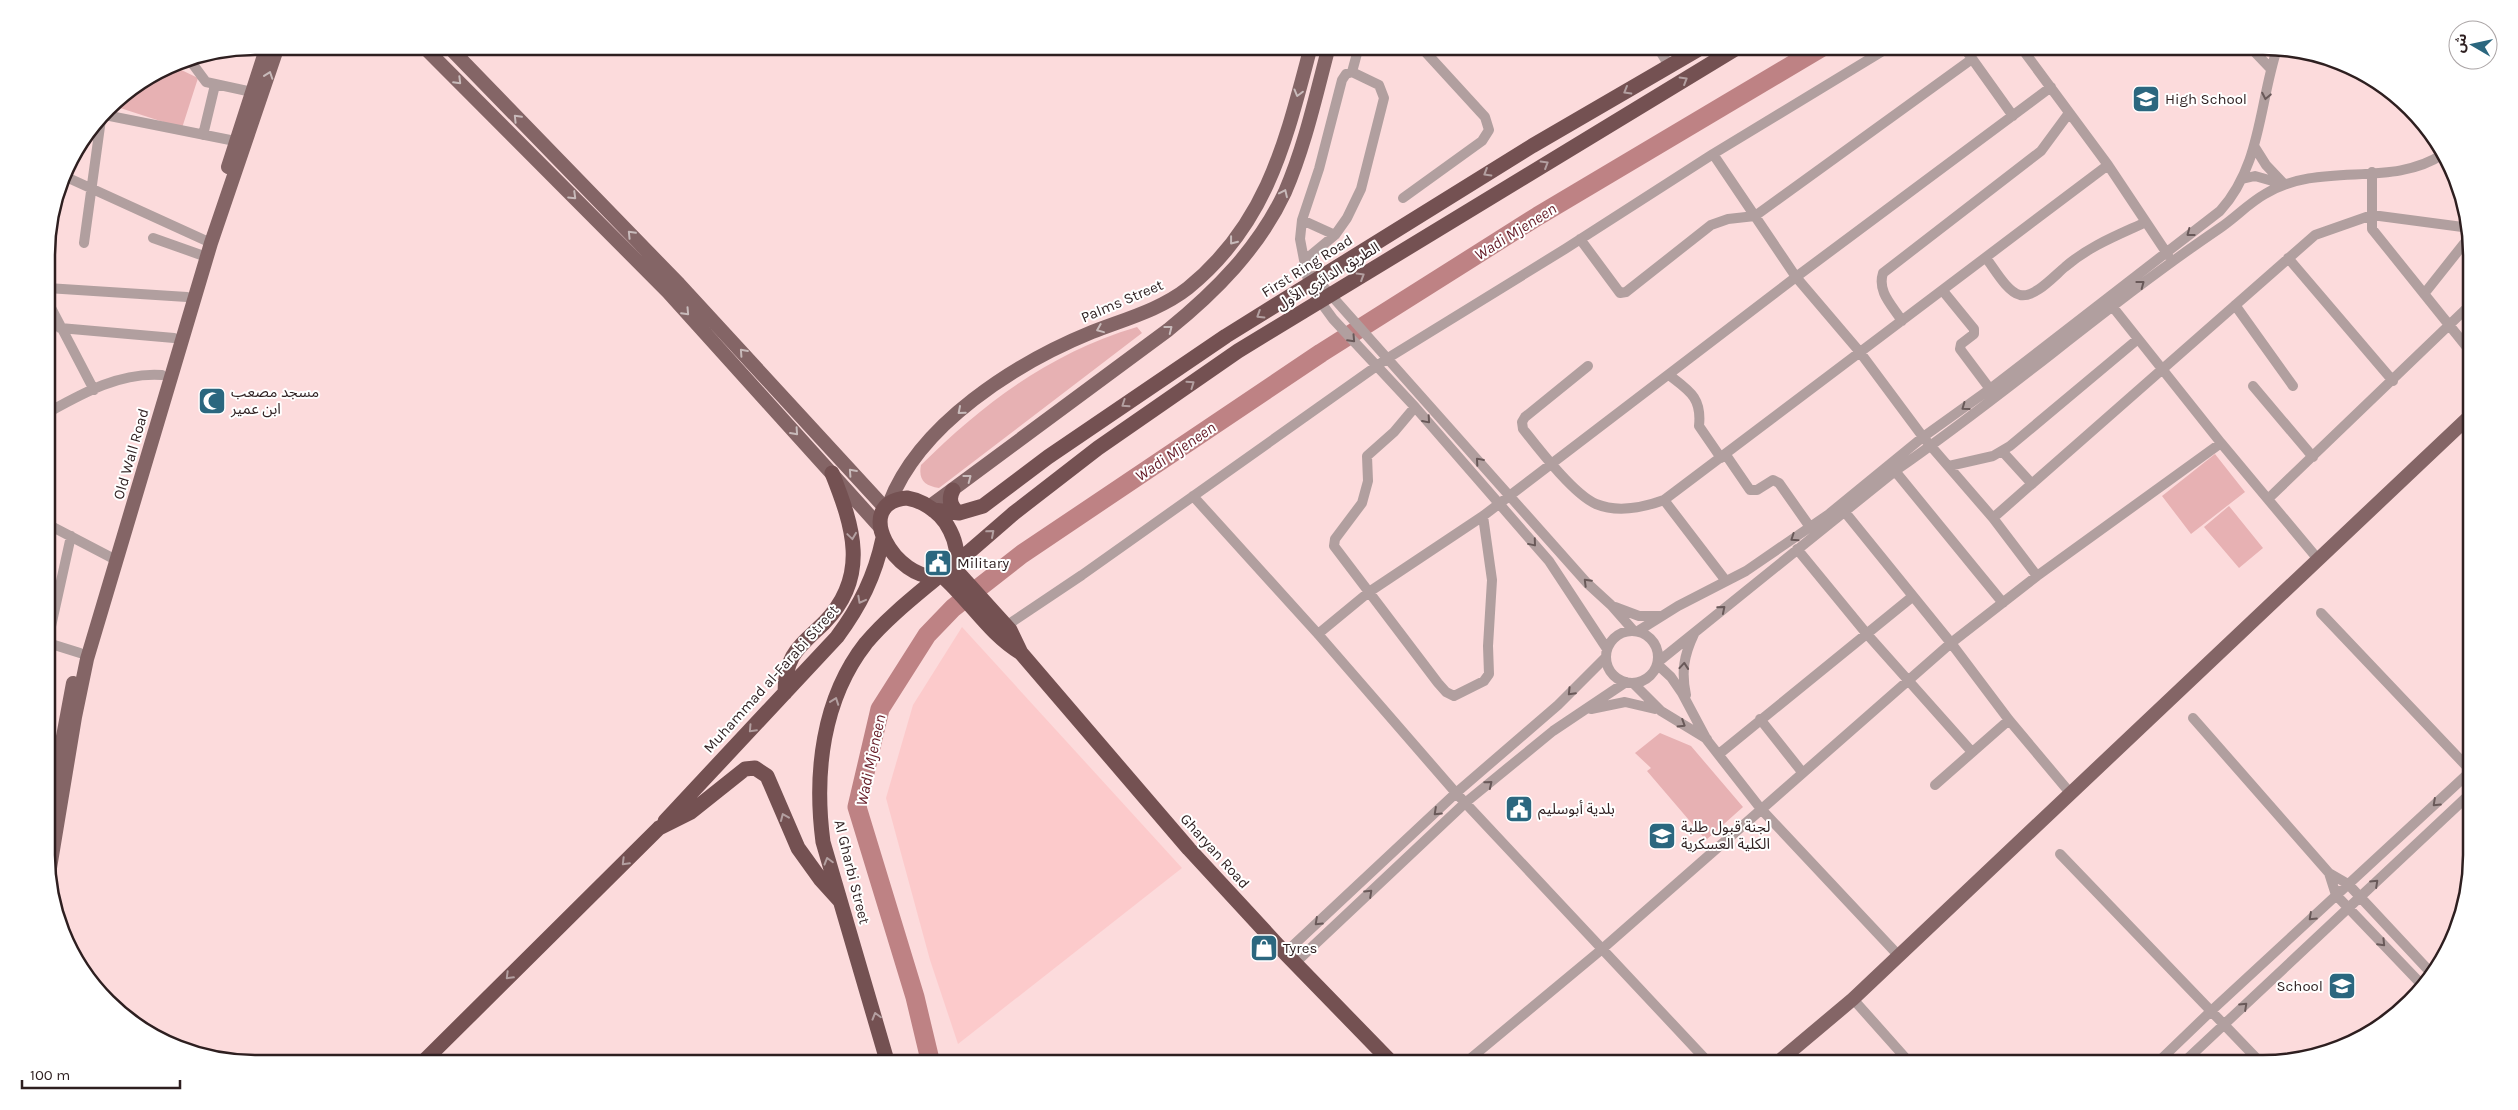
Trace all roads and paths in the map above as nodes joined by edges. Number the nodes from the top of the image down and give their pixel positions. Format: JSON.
{"nodes":[{"id":1,"x":264,"y":55,"type":"edge"},
{"id":2,"x":275,"y":55,"type":"edge"},
{"id":3,"x":432,"y":55,"type":"edge"},
{"id":4,"x":457,"y":55,"type":"edge"},
{"id":5,"x":1308,"y":55,"type":"edge"},
{"id":6,"x":1327,"y":55,"type":"edge"},
{"id":7,"x":1357,"y":55,"type":"edge"},
{"id":8,"x":1428,"y":55,"type":"edge"},
{"id":9,"x":1663,"y":55,"type":"edge"},
{"id":10,"x":1689,"y":55,"type":"edge"},
{"id":11,"x":1725,"y":55,"type":"edge"},
{"id":12,"x":1875,"y":55,"type":"edge"},
{"id":13,"x":1969,"y":55,"type":"edge"},
{"id":14,"x":2027,"y":55,"type":"edge"},
{"id":15,"x":2258,"y":55,"type":"edge"},
{"id":16,"x":2275,"y":55,"type":"edge"},
{"id":17,"x":1972,"y":59,"type":"junction"},
{"id":18,"x":194,"y":65,"type":"edge"},
{"id":19,"x":1670,"y":67,"type":"junction"},
{"id":20,"x":2270,"y":68,"type":"junction"},
{"id":21,"x":1352,"y":72,"type":"junction"},
{"id":22,"x":215,"y":85,"type":"junction"},
{"id":23,"x":2051,"y":87,"type":"junction"},
{"id":24,"x":252,"y":92,"type":"junction"},
{"id":25,"x":2070,"y":113,"type":"junction"},
{"id":26,"x":2014,"y":116,"type":"junction"},
{"id":27,"x":111,"y":117,"type":"edge"},
{"id":28,"x":101,"y":128,"type":"edge"},
{"id":29,"x":203,"y":135,"type":"junction"},
{"id":30,"x":235,"y":141,"type":"junction"},
{"id":31,"x":2254,"y":146,"type":"junction"},
{"id":32,"x":1713,"y":154,"type":"junction"},
{"id":33,"x":2438,"y":158,"type":"edge"},
{"id":34,"x":2108,"y":165,"type":"junction"},
{"id":35,"x":2372,"y":172,"type":"junction"},
{"id":36,"x":70,"y":178,"type":"edge"},
{"id":37,"x":2242,"y":179,"type":"junction"},
{"id":38,"x":2284,"y":184,"type":"junction"},
{"id":39,"x":91,"y":186,"type":"junction"},
{"id":40,"x":1403,"y":198,"type":"dead end"},
{"id":41,"x":2372,"y":215,"type":"junction"},
{"id":42,"x":1755,"y":216,"type":"junction"},
{"id":43,"x":1302,"y":220,"type":"junction"},
{"id":44,"x":2146,"y":222,"type":"junction"},
{"id":45,"x":2461,"y":227,"type":"edge"},
{"id":46,"x":1336,"y":234,"type":"junction"},
{"id":47,"x":153,"y":238,"type":"dead end"},
{"id":48,"x":1580,"y":239,"type":"junction"},
{"id":49,"x":209,"y":242,"type":"junction"},
{"id":50,"x":84,"y":243,"type":"dead end"},
{"id":51,"x":2463,"y":245,"type":"edge"},
{"id":52,"x":2166,"y":252,"type":"junction"},
{"id":53,"x":201,"y":256,"type":"junction"},
{"id":54,"x":1986,"y":258,"type":"junction"},
{"id":55,"x":2288,"y":258,"type":"junction"},
{"id":56,"x":2172,"y":261,"type":"junction"},
{"id":57,"x":1310,"y":274,"type":"junction"},
{"id":58,"x":1796,"y":277,"type":"junction"},
{"id":59,"x":55,"y":289,"type":"edge"},
{"id":60,"x":1943,"y":291,"type":"junction"},
{"id":61,"x":2424,"y":294,"type":"junction"},
{"id":62,"x":187,"y":297,"type":"junction"},
{"id":63,"x":1325,"y":298,"type":"junction"},
{"id":64,"x":2109,"y":302,"type":"junction"},
{"id":65,"x":2235,"y":305,"type":"junction"},
{"id":66,"x":2463,"y":312,"type":"edge"},
{"id":67,"x":55,"y":317,"type":"edge"},
{"id":68,"x":1902,"y":321,"type":"junction"},
{"id":69,"x":2449,"y":325,"type":"junction"},
{"id":70,"x":60,"y":328,"type":"junction"},
{"id":71,"x":174,"y":338,"type":"junction"},
{"id":72,"x":2138,"y":339,"type":"junction"},
{"id":73,"x":2463,"y":342,"type":"edge"},
{"id":74,"x":1859,"y":351,"type":"junction"},
{"id":75,"x":1384,"y":353,"type":"junction"},
{"id":76,"x":1373,"y":362,"type":"junction"},
{"id":77,"x":1588,"y":366,"type":"dead end"},
{"id":78,"x":2161,"y":369,"type":"junction"},
{"id":79,"x":162,"y":375,"type":"junction"},
{"id":80,"x":1669,"y":375,"type":"junction"},
{"id":81,"x":2393,"y":381,"type":"junction"},
{"id":82,"x":2253,"y":386,"type":"dead end"},
{"id":83,"x":2293,"y":386,"type":"dead end"},
{"id":84,"x":1990,"y":389,"type":"junction"},
{"id":85,"x":94,"y":390,"type":"junction"},
{"id":86,"x":1415,"y":407,"type":"junction"},
{"id":87,"x":55,"y":410,"type":"edge"},
{"id":88,"x":2463,"y":422,"type":"edge"},
{"id":89,"x":1923,"y":437,"type":"junction"},
{"id":90,"x":2221,"y":443,"type":"junction"},
{"id":91,"x":1932,"y":446,"type":"junction"},
{"id":92,"x":2002,"y":451,"type":"junction"},
{"id":93,"x":1723,"y":456,"type":"junction"},
{"id":94,"x":2313,"y":457,"type":"junction"},
{"id":95,"x":1552,"y":463,"type":"junction"},
{"id":96,"x":1949,"y":466,"type":"junction"},
{"id":97,"x":1896,"y":471,"type":"junction"},
{"id":98,"x":832,"y":473,"type":"junction"},
{"id":99,"x":2032,"y":484,"type":"junction"},
{"id":100,"x":953,"y":490,"type":"junction"},
{"id":101,"x":1193,"y":496,"type":"junction"},
{"id":102,"x":1509,"y":496,"type":"junction"},
{"id":103,"x":2269,"y":498,"type":"junction"},
{"id":104,"x":1664,"y":500,"type":"junction"},
{"id":105,"x":1499,"y":503,"type":"junction"},
{"id":106,"x":887,"y":506,"type":"junction"},
{"id":107,"x":931,"y":508,"type":"junction"},
{"id":108,"x":1841,"y":508,"type":"junction"},
{"id":109,"x":959,"y":513,"type":"junction"},
{"id":110,"x":1483,"y":516,"type":"junction"},
{"id":111,"x":1993,"y":518,"type":"junction"},
{"id":112,"x":1810,"y":527,"type":"junction"},
{"id":113,"x":55,"y":528,"type":"edge"},
{"id":114,"x":881,"y":532,"type":"junction"},
{"id":115,"x":71,"y":536,"type":"junction"},
{"id":116,"x":1797,"y":548,"type":"junction"},
{"id":117,"x":112,"y":558,"type":"junction"},
{"id":118,"x":2317,"y":558,"type":"junction"},
{"id":119,"x":947,"y":571,"type":"junction"},
{"id":120,"x":2037,"y":576,"type":"junction"},
{"id":121,"x":1726,"y":581,"type":"junction"},
{"id":122,"x":1369,"y":592,"type":"junction"},
{"id":123,"x":1912,"y":597,"type":"junction"},
{"id":124,"x":2003,"y":603,"type":"junction"},
{"id":125,"x":1611,"y":605,"type":"junction"},
{"id":126,"x":984,"y":610,"type":"junction"},
{"id":127,"x":2321,"y":613,"type":"dead end"},
{"id":128,"x":55,"y":615,"type":"edge"},
{"id":129,"x":1662,"y":616,"type":"junction"},
{"id":130,"x":1006,"y":626,"type":"junction"},
{"id":131,"x":1636,"y":630,"type":"junction"},
{"id":132,"x":1696,"y":631,"type":"junction"},
{"id":133,"x":1866,"y":633,"type":"junction"},
{"id":134,"x":1318,"y":634,"type":"junction"},
{"id":135,"x":1951,"y":643,"type":"junction"},
{"id":136,"x":55,"y":647,"type":"edge"},
{"id":137,"x":80,"y":653,"type":"junction"},
{"id":138,"x":1021,"y":653,"type":"junction"},
{"id":139,"x":1606,"y":653,"type":"junction"},
{"id":140,"x":1657,"y":663,"type":"junction"},
{"id":141,"x":1908,"y":680,"type":"junction"},
{"id":142,"x":1629,"y":682,"type":"junction"},
{"id":143,"x":785,"y":693,"type":"junction"},
{"id":144,"x":1688,"y":703,"type":"junction"},
{"id":145,"x":1661,"y":711,"type":"junction"},
{"id":146,"x":1583,"y":712,"type":"junction"},
{"id":147,"x":2193,"y":718,"type":"dead end"},
{"id":148,"x":1760,"y":719,"type":"junction"},
{"id":149,"x":2009,"y":720,"type":"junction"},
{"id":150,"x":1707,"y":740,"type":"junction"},
{"id":151,"x":55,"y":741,"type":"edge"},
{"id":152,"x":1972,"y":752,"type":"junction"},
{"id":153,"x":1719,"y":754,"type":"junction"},
{"id":154,"x":2463,"y":763,"type":"edge"},
{"id":155,"x":1802,"y":772,"type":"junction"},
{"id":156,"x":2463,"y":778,"type":"edge"},
{"id":157,"x":1935,"y":785,"type":"dead end"},
{"id":158,"x":1456,"y":794,"type":"junction"},
{"id":159,"x":2071,"y":794,"type":"junction"},
{"id":160,"x":2463,"y":801,"type":"edge"},
{"id":161,"x":1465,"y":803,"type":"junction"},
{"id":162,"x":1761,"y":808,"type":"junction"},
{"id":163,"x":659,"y":828,"type":"junction"},
{"id":164,"x":55,"y":839,"type":"edge"},
{"id":165,"x":2060,"y":854,"type":"dead end"},
{"id":166,"x":2329,"y":873,"type":"junction"},
{"id":167,"x":2348,"y":884,"type":"junction"},
{"id":168,"x":2336,"y":895,"type":"junction"},
{"id":169,"x":2360,"y":898,"type":"junction"},
{"id":170,"x":840,"y":901,"type":"junction"},
{"id":171,"x":2349,"y":908,"type":"junction"},
{"id":172,"x":1602,"y":950,"type":"junction"},
{"id":173,"x":1899,"y":956,"type":"junction"},
{"id":174,"x":1290,"y":958,"type":"junction"},
{"id":175,"x":2427,"y":969,"type":"edge"},
{"id":176,"x":2419,"y":981,"type":"edge"},
{"id":177,"x":1854,"y":999,"type":"junction"},
{"id":178,"x":2210,"y":1012,"type":"junction"},
{"id":179,"x":2223,"y":1025,"type":"junction"},
{"id":180,"x":430,"y":1055,"type":"edge"},
{"id":181,"x":886,"y":1055,"type":"edge"},
{"id":182,"x":1384,"y":1055,"type":"edge"},
{"id":183,"x":1476,"y":1055,"type":"edge"},
{"id":184,"x":1701,"y":1055,"type":"edge"},
{"id":185,"x":1787,"y":1055,"type":"edge"},
{"id":186,"x":1903,"y":1055,"type":"edge"},
{"id":187,"x":2165,"y":1055,"type":"edge"},
{"id":188,"x":2191,"y":1055,"type":"edge"},
{"id":189,"x":2253,"y":1055,"type":"edge"}],
"edges":[{"from":1,"to":24,"type":"main road","name":"Old Wall Road"},
{"from":49,"to":2,"type":"main road","name":"Old Wall Road","one_way":true},
{"from":3,"to":98,"type":"main road","one_way":true},
{"from":106,"to":4,"type":"main road","one_way":true},
{"from":5,"to":106,"type":"main road","name":"Palms Street","one_way":true},
{"from":100,"to":6,"type":"main road","one_way":true},
{"from":7,"to":21,"type":"street"},
{"from":8,"to":40,"type":"street"},
{"from":9,"to":19,"type":"street"},
{"from":10,"to":19,"type":"highway","name":"First Ring Road"},
{"from":63,"to":11,"type":"highway","name":"الطريق الدائري الأول","one_way":true},
{"from":12,"to":32,"type":"street"},
{"from":13,"to":17,"type":"street"},
{"from":14,"to":23,"type":"street"},
{"from":15,"to":20,"type":"street"},
{"from":16,"to":20,"type":"street"},
{"from":17,"to":26,"type":"street"},
{"from":17,"to":42,"type":"street"},
{"from":18,"to":22,"type":"street"},
{"from":19,"to":57,"type":"highway","name":"First Ring Road","one_way":true},
{"from":20,"to":31,"type":"street","one_way":true},
{"from":21,"to":43,"type":"street"},
{"from":21,"to":46,"type":"street"},
{"from":22,"to":24,"type":"street"},
{"from":22,"to":29,"type":"street"},
{"from":23,"to":25,"type":"street"},
{"from":23,"to":26,"type":"street"},
{"from":24,"to":30,"type":"main road","name":"Old Wall Road"},
{"from":25,"to":34,"type":"street"},
{"from":25,"to":68,"type":"street"},
{"from":26,"to":58,"type":"street"},
{"from":27,"to":29,"type":"street"},
{"from":28,"to":39,"type":"street"},
{"from":29,"to":30,"type":"street"},
{"from":30,"to":49,"type":"main road","name":"Old Wall Road"},
{"from":31,"to":37,"type":"street"},
{"from":31,"to":38,"type":"street"},
{"from":32,"to":42,"type":"street"},
{"from":32,"to":48,"type":"street"},
{"from":33,"to":35,"type":"street"},
{"from":34,"to":44,"type":"street"},
{"from":34,"to":54,"type":"street"},
{"from":35,"to":38,"type":"street"},
{"from":35,"to":41,"type":"street"},
{"from":36,"to":39,"type":"street"},
{"from":37,"to":38,"type":"street"},
{"from":37,"to":52,"type":"street","one_way":true},
{"from":38,"to":56,"type":"street"},
{"from":39,"to":49,"type":"street"},
{"from":39,"to":50,"type":"street"},
{"from":41,"to":45,"type":"street"},
{"from":41,"to":55,"type":"street"},
{"from":41,"to":61,"type":"street"},
{"from":42,"to":48,"type":"street"},
{"from":42,"to":58,"type":"street"},
{"from":43,"to":46,"type":"street"},
{"from":43,"to":57,"type":"street"},
{"from":44,"to":52,"type":"street"},
{"from":44,"to":54,"type":"street"},
{"from":46,"to":57,"type":"street"},
{"from":47,"to":53,"type":"street"},
{"from":48,"to":75,"type":"street"},
{"from":49,"to":53,"type":"main road","name":"Old Wall Road"},
{"from":49,"to":117,"type":"main road","name":"Old Wall Road"},
{"from":51,"to":61,"type":"street"},
{"from":52,"to":56,"type":"street"},
{"from":52,"to":64,"type":"street"},
{"from":53,"to":62,"type":"main road","name":"Old Wall Road"},
{"from":54,"to":60,"type":"street"},
{"from":55,"to":65,"type":"street"},
{"from":55,"to":81,"type":"street"},
{"from":64,"to":56,"type":"street","one_way":true},
{"from":57,"to":63,"type":"street"},
{"from":57,"to":109,"type":"highway","name":"First Ring Road","one_way":true},
{"from":58,"to":74,"type":"street"},
{"from":58,"to":80,"type":"street"},
{"from":59,"to":62,"type":"street"},
{"from":60,"to":68,"type":"street"},
{"from":60,"to":84,"type":"street"},
{"from":61,"to":69,"type":"street"},
{"from":62,"to":71,"type":"main road","name":"Old Wall Road"},
{"from":63,"to":75,"type":"street"},
{"from":63,"to":76,"type":"street","one_way":true},
{"from":119,"to":63,"type":"highway","name":"الطريق الدائري الأول","one_way":true},
{"from":64,"to":72,"type":"street"},
{"from":64,"to":84,"type":"street"},
{"from":64,"to":91,"type":"street"},
{"from":65,"to":78,"type":"street"},
{"from":65,"to":83,"type":"street"},
{"from":66,"to":69,"type":"street"},
{"from":67,"to":70,"type":"street"},
{"from":68,"to":74,"type":"street"},
{"from":69,"to":73,"type":"street"},
{"from":69,"to":81,"type":"street"},
{"from":70,"to":71,"type":"street"},
{"from":70,"to":85,"type":"street"},
{"from":71,"to":79,"type":"main road","name":"Old Wall Road"},
{"from":72,"to":78,"type":"street"},
{"from":72,"to":92,"type":"street"},
{"from":74,"to":89,"type":"street"},
{"from":74,"to":93,"type":"street"},
{"from":75,"to":76,"type":"street"},
{"from":102,"to":75,"type":"street","one_way":true},
{"from":76,"to":86,"type":"street"},
{"from":76,"to":101,"type":"street"},
{"from":77,"to":95,"type":"street"},
{"from":78,"to":90,"type":"street"},
{"from":78,"to":99,"type":"street"},
{"from":79,"to":85,"type":"street"},
{"from":79,"to":117,"type":"main road","name":"Old Wall Road"},
{"from":80,"to":93,"type":"street"},
{"from":80,"to":95,"type":"street"},
{"from":81,"to":94,"type":"street"},
{"from":82,"to":94,"type":"street"},
{"from":84,"to":89,"type":"street","one_way":true},
{"from":85,"to":87,"type":"street"},
{"from":86,"to":105,"type":"street","one_way":true},
{"from":86,"to":122,"type":"street"},
{"from":88,"to":118,"type":"main road"},
{"from":89,"to":91,"type":"street"},
{"from":89,"to":108,"type":"street"},
{"from":90,"to":103,"type":"street"},
{"from":90,"to":120,"type":"street"},
{"from":91,"to":96,"type":"street"},
{"from":91,"to":97,"type":"street"},
{"from":92,"to":96,"type":"street"},
{"from":92,"to":99,"type":"street"},
{"from":93,"to":104,"type":"street"},
{"from":93,"to":112,"type":"street"},
{"from":94,"to":103,"type":"street"},
{"from":95,"to":102,"type":"street"},
{"from":95,"to":104,"type":"street"},
{"from":96,"to":111,"type":"street"},
{"from":97,"to":108,"type":"street"},
{"from":97,"to":124,"type":"street"},
{"from":98,"to":114,"type":"main road"},
{"from":98,"to":143,"type":"highway","one_way":true},
{"from":99,"to":111,"type":"street"},
{"from":100,"to":107,"type":"main road"},
{"from":100,"to":109,"type":"highway"},
{"from":101,"to":130,"type":"street"},
{"from":101,"to":134,"type":"street"},
{"from":102,"to":105,"type":"street"},
{"from":125,"to":102,"type":"street","one_way":true},
{"from":103,"to":118,"type":"street"},
{"from":104,"to":121,"type":"street"},
{"from":105,"to":110,"type":"street"},
{"from":105,"to":139,"type":"street","one_way":true},
{"from":106,"to":107,"type":"highway"},
{"from":106,"to":114,"type":"highway"},
{"from":107,"to":109,"type":"highway","name":"First Ring Road"},
{"from":107,"to":119,"type":"highway"},
{"from":108,"to":112,"type":"street"},
{"from":108,"to":116,"type":"street"},
{"from":108,"to":123,"type":"street"},
{"from":110,"to":122,"type":"street"},
{"from":110,"to":122,"type":"street"},
{"from":111,"to":120,"type":"street"},
{"from":112,"to":121,"type":"street","one_way":true},
{"from":113,"to":115,"type":"street"},
{"from":114,"to":119,"type":"highway"},
{"from":114,"to":143,"type":"highway","name":"Muhammad al-Farabi Street","one_way":true},
{"from":115,"to":117,"type":"street"},
{"from":115,"to":128,"type":"street"},
{"from":132,"to":116,"type":"street","one_way":true},
{"from":116,"to":133,"type":"street"},
{"from":117,"to":137,"type":"main road","name":"Old Wall Road"},
{"from":117,"to":164,"type":"main road","name":"Old Wall Road"},
{"from":118,"to":159,"type":"main road"},
{"from":119,"to":126,"type":"highway","name":"Gharyan Road"},
{"from":170,"to":119,"type":"highway","name":"Al Gharbi Street","one_way":true},
{"from":120,"to":124,"type":"street"},
{"from":121,"to":129,"type":"street"},
{"from":122,"to":134,"type":"street"},
{"from":123,"to":133,"type":"street"},
{"from":123,"to":135,"type":"street"},
{"from":124,"to":135,"type":"street"},
{"from":125,"to":129,"type":"street"},
{"from":125,"to":131,"type":"street"},
{"from":126,"to":130,"type":"highway","name":"Gharyan Road"},
{"from":126,"to":138,"type":"highway","name":"Gharyan Road"},
{"from":127,"to":154,"type":"street"},
{"from":129,"to":131,"type":"street"},
{"from":130,"to":138,"type":"highway","name":"Gharyan Road"},
{"from":131,"to":139,"type":"street"},
{"from":131,"to":140,"type":"street"},
{"from":132,"to":140,"type":"street"},
{"from":144,"to":132,"type":"street","one_way":true},
{"from":133,"to":141,"type":"street"},
{"from":133,"to":148,"type":"street"},
{"from":134,"to":158,"type":"street"},
{"from":135,"to":141,"type":"street"},
{"from":135,"to":149,"type":"street"},
{"from":136,"to":137,"type":"street"},
{"from":137,"to":151,"type":"main road","name":"Old Wall Road"},
{"from":138,"to":174,"type":"highway","name":"Gharyan Road"},
{"from":139,"to":142,"type":"street"},
{"from":139,"to":158,"type":"street","one_way":true},
{"from":140,"to":142,"type":"street"},
{"from":140,"to":144,"type":"street"},
{"from":141,"to":152,"type":"street"},
{"from":141,"to":155,"type":"street"},
{"from":142,"to":145,"type":"street"},
{"from":142,"to":146,"type":"street"},
{"from":143,"to":163,"type":"highway","name":"Muhammad al-Farabi Street","one_way":true},
{"from":144,"to":150,"type":"street"},
{"from":145,"to":146,"type":"street"},
{"from":145,"to":150,"type":"street","one_way":true},
{"from":161,"to":146,"type":"street","one_way":true},
{"from":147,"to":166,"type":"street"},
{"from":148,"to":153,"type":"street"},
{"from":148,"to":155,"type":"street"},
{"from":149,"to":152,"type":"street"},
{"from":149,"to":159,"type":"street"},
{"from":150,"to":153,"type":"street"},
{"from":152,"to":157,"type":"street"},
{"from":153,"to":162,"type":"street"},
{"from":155,"to":162,"type":"street"},
{"from":156,"to":167,"type":"street","one_way":true},
{"from":158,"to":161,"type":"street"},
{"from":158,"to":174,"type":"street","one_way":true},
{"from":159,"to":173,"type":"main road"},
{"from":169,"to":160,"type":"street","one_way":true},
{"from":161,"to":172,"type":"street"},
{"from":174,"to":161,"type":"street","one_way":true},
{"from":162,"to":172,"type":"street"},
{"from":162,"to":173,"type":"street"},
{"from":170,"to":163,"type":"highway","one_way":true},
{"from":163,"to":180,"type":"highway","name":"Muhammad al-Farabi Street","one_way":true},
{"from":165,"to":178,"type":"street"},
{"from":166,"to":167,"type":"street"},
{"from":166,"to":168,"type":"street"},
{"from":167,"to":168,"type":"street"},
{"from":167,"to":169,"type":"street"},
{"from":168,"to":171,"type":"street"},
{"from":168,"to":178,"type":"street","one_way":true},
{"from":169,"to":171,"type":"street"},
{"from":169,"to":175,"type":"street"},
{"from":181,"to":170,"type":"highway","name":"Al Gharbi Street","one_way":true},
{"from":171,"to":176,"type":"street","one_way":true},
{"from":179,"to":171,"type":"street","one_way":true},
{"from":172,"to":183,"type":"street"},
{"from":172,"to":184,"type":"street"},
{"from":173,"to":177,"type":"main road"},
{"from":174,"to":182,"type":"highway","name":"Gharyan Road"},
{"from":177,"to":185,"type":"main road"},
{"from":177,"to":186,"type":"street"},
{"from":178,"to":179,"type":"street"},
{"from":178,"to":187,"type":"street"},
{"from":179,"to":188,"type":"street"},
{"from":179,"to":189,"type":"street"}]}
